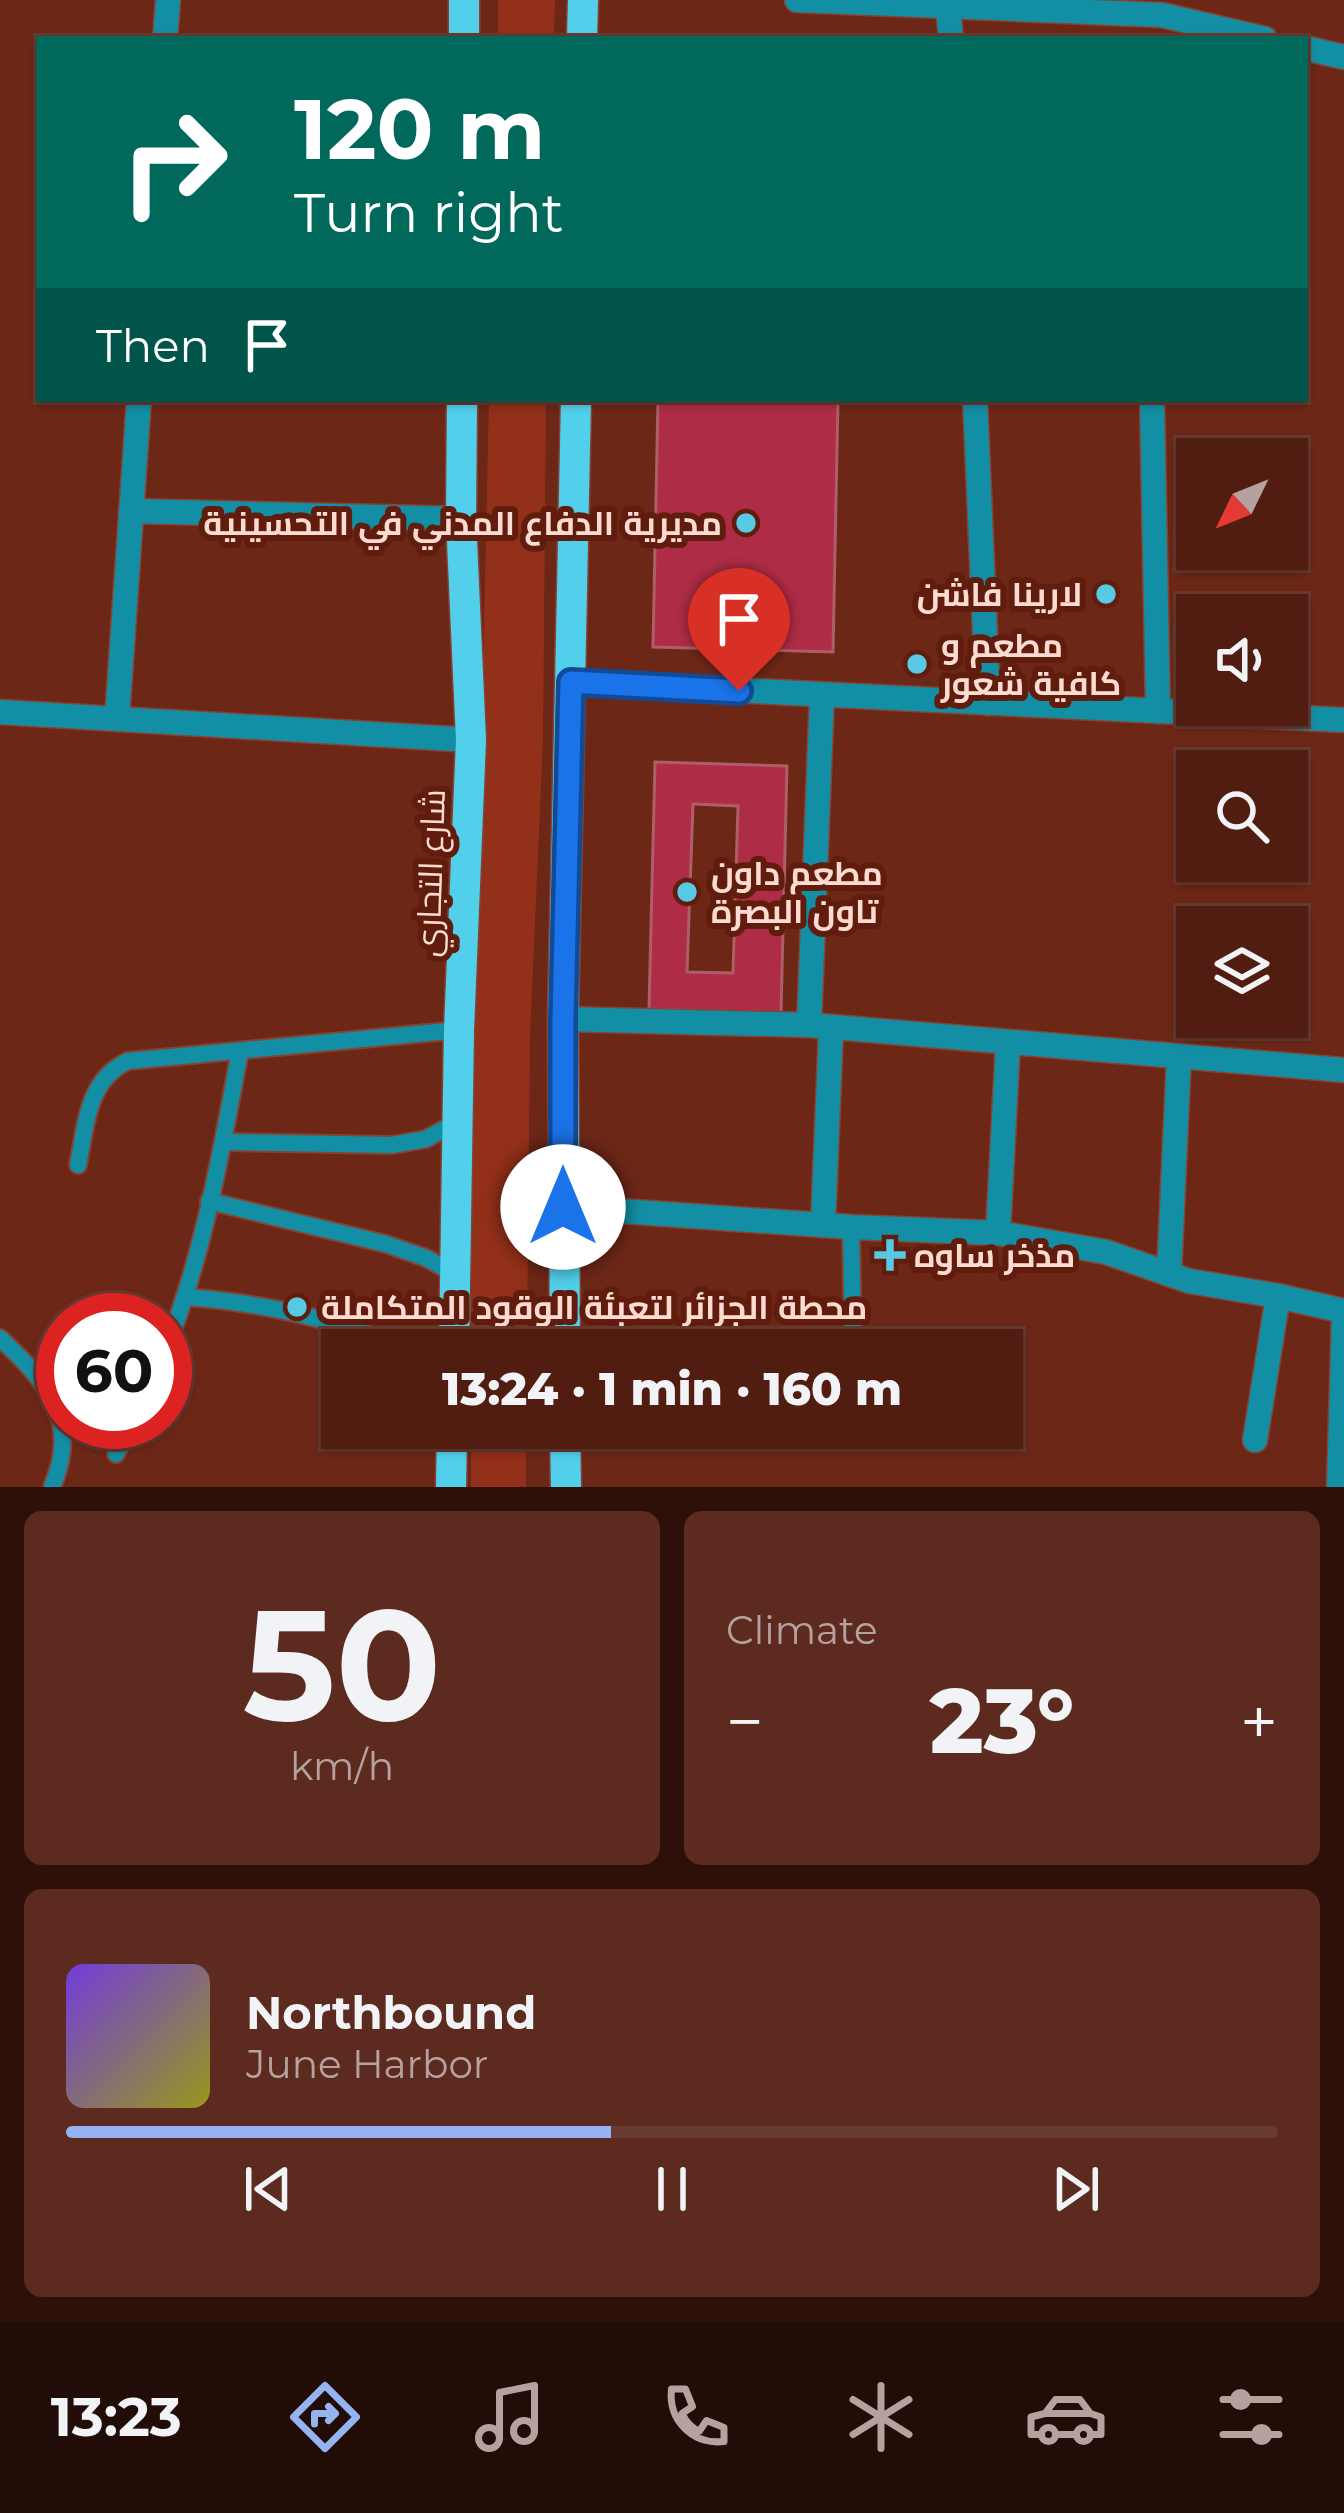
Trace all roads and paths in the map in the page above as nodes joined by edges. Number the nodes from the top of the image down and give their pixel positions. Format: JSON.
{"nodes":[{"id":1,"x":168,"y":0,"type":"edge"},
{"id":2,"x":464,"y":0,"type":"edge"},
{"id":3,"x":583,"y":0,"type":"edge"},
{"id":4,"x":797,"y":0,"type":"edge"},
{"id":5,"x":948,"y":8,"type":"junction"},
{"id":6,"x":1163,"y":8,"type":"edge"},
{"id":7,"x":165,"y":36,"type":"edge"},
{"id":8,"x":464,"y":36,"type":"edge"},
{"id":9,"x":582,"y":36,"type":"edge"},
{"id":10,"x":951,"y":36,"type":"edge"},
{"id":11,"x":1151,"y":36,"type":"edge"},
{"id":12,"x":1255,"y":36,"type":"edge"},
{"id":13,"x":1308,"y":49,"type":"edge"},
{"id":14,"x":1344,"y":57,"type":"edge"},
{"id":15,"x":140,"y":402,"type":"edge"},
{"id":16,"x":462,"y":402,"type":"edge"},
{"id":17,"x":576,"y":402,"type":"edge"},
{"id":18,"x":975,"y":402,"type":"edge"},
{"id":19,"x":1152,"y":402,"type":"edge"},
{"id":20,"x":131,"y":511,"type":"junction"},
{"id":21,"x":461,"y":519,"type":"junction"},
{"id":22,"x":571,"y":682,"type":"junction"},
{"id":23,"x":823,"y":695,"type":"junction"},
{"id":24,"x":988,"y":703,"type":"junction"},
{"id":25,"x":1158,"y":711,"type":"junction"},
{"id":26,"x":0,"y":712,"type":"edge"},
{"id":27,"x":117,"y":719,"type":"junction"},
{"id":28,"x":1344,"y":720,"type":"edge"},
{"id":29,"x":471,"y":740,"type":"junction"},
{"id":30,"x":563,"y":1019,"type":"junction"},
{"id":31,"x":820,"y":1027,"type":"junction"},
{"id":32,"x":460,"y":1030,"type":"junction"},
{"id":33,"x":1008,"y":1042,"type":"junction"},
{"id":34,"x":240,"y":1051,"type":"junction"},
{"id":35,"x":1179,"y":1056,"type":"junction"},
{"id":36,"x":1344,"y":1070,"type":"edge"},
{"id":37,"x":458,"y":1121,"type":"junction"},
{"id":38,"x":223,"y":1142,"type":"junction"},
{"id":39,"x":77,"y":1165,"type":"dead end"},
{"id":40,"x":209,"y":1201,"type":"junction"},
{"id":41,"x":563,"y":1207,"type":"junction"},
{"id":42,"x":823,"y":1225,"type":"junction"},
{"id":43,"x":850,"y":1227,"type":"junction"},
{"id":44,"x":998,"y":1233,"type":"junction"},
{"id":45,"x":455,"y":1274,"type":"junction"},
{"id":46,"x":1169,"y":1274,"type":"junction"},
{"id":47,"x":187,"y":1293,"type":"edge"},
{"id":48,"x":1278,"y":1296,"type":"junction"},
{"id":49,"x":192,"y":1297,"type":"edge"},
{"id":50,"x":1344,"y":1313,"type":"edge"},
{"id":51,"x":355,"y":1329,"type":"edge"},
{"id":52,"x":454,"y":1329,"type":"edge"},
{"id":53,"x":565,"y":1329,"type":"edge"},
{"id":54,"x":852,"y":1329,"type":"edge"},
{"id":55,"x":0,"y":1338,"type":"edge"},
{"id":56,"x":1255,"y":1440,"type":"dead end"},
{"id":57,"x":118,"y":1449,"type":"edge"},
{"id":58,"x":452,"y":1449,"type":"edge"},
{"id":59,"x":566,"y":1449,"type":"edge"},
{"id":60,"x":116,"y":1454,"type":"dead end"},
{"id":61,"x":52,"y":1487,"type":"edge"},
{"id":62,"x":451,"y":1487,"type":"edge"},
{"id":63,"x":566,"y":1487,"type":"edge"},
{"id":64,"x":1339,"y":1487,"type":"edge"}],
"edges":[{"from":1,"to":7,"type":"street"},
{"from":2,"to":8,"type":"main road"},
{"from":3,"to":9,"type":"main road"},
{"from":4,"to":5,"type":"street"},
{"from":5,"to":6,"type":"street"},
{"from":5,"to":10,"type":"street"},
{"from":6,"to":11,"type":"street"},
{"from":6,"to":12,"type":"street"},
{"from":13,"to":14,"type":"street"},
{"from":15,"to":20,"type":"street"},
{"from":16,"to":21,"type":"main road","name":"شارع التجاري"},
{"from":17,"to":22,"type":"main road"},
{"from":18,"to":24,"type":"street"},
{"from":19,"to":25,"type":"street"},
{"from":20,"to":21,"type":"street"},
{"from":20,"to":27,"type":"street"},
{"from":21,"to":29,"type":"main road","name":"شارع التجاري"},
{"from":22,"to":23,"type":"street"},
{"from":22,"to":30,"type":"main road"},
{"from":23,"to":24,"type":"street"},
{"from":23,"to":31,"type":"street"},
{"from":24,"to":25,"type":"street"},
{"from":25,"to":28,"type":"street"},
{"from":26,"to":27,"type":"street"},
{"from":27,"to":29,"type":"street"},
{"from":29,"to":32,"type":"main road","name":"شارع التجاري"},
{"from":30,"to":31,"type":"street"},
{"from":30,"to":41,"type":"main road"},
{"from":31,"to":33,"type":"street"},
{"from":31,"to":42,"type":"street"},
{"from":32,"to":34,"type":"lane"},
{"from":32,"to":37,"type":"main road","name":"شارع التجاري"},
{"from":33,"to":35,"type":"street"},
{"from":33,"to":44,"type":"street"},
{"from":34,"to":38,"type":"lane"},
{"from":34,"to":39,"type":"lane"},
{"from":35,"to":36,"type":"street"},
{"from":35,"to":46,"type":"street"},
{"from":37,"to":38,"type":"lane"},
{"from":37,"to":45,"type":"main road","name":"شارع التجاري"},
{"from":38,"to":40,"type":"lane"},
{"from":40,"to":45,"type":"lane"},
{"from":40,"to":47,"type":"lane"},
{"from":41,"to":42,"type":"street"},
{"from":41,"to":53,"type":"main road"},
{"from":42,"to":43,"type":"street"},
{"from":43,"to":44,"type":"street"},
{"from":43,"to":54,"type":"lane"},
{"from":44,"to":46,"type":"street"},
{"from":45,"to":52,"type":"main road","name":"شارع التجاري"},
{"from":46,"to":48,"type":"street"},
{"from":48,"to":50,"type":"street"},
{"from":48,"to":56,"type":"street"},
{"from":49,"to":51,"type":"lane"},
{"from":50,"to":64,"type":"street"},
{"from":55,"to":61,"type":"lane"},
{"from":57,"to":60,"type":"lane"},
{"from":58,"to":62,"type":"main road"},
{"from":59,"to":63,"type":"main road"}]}
